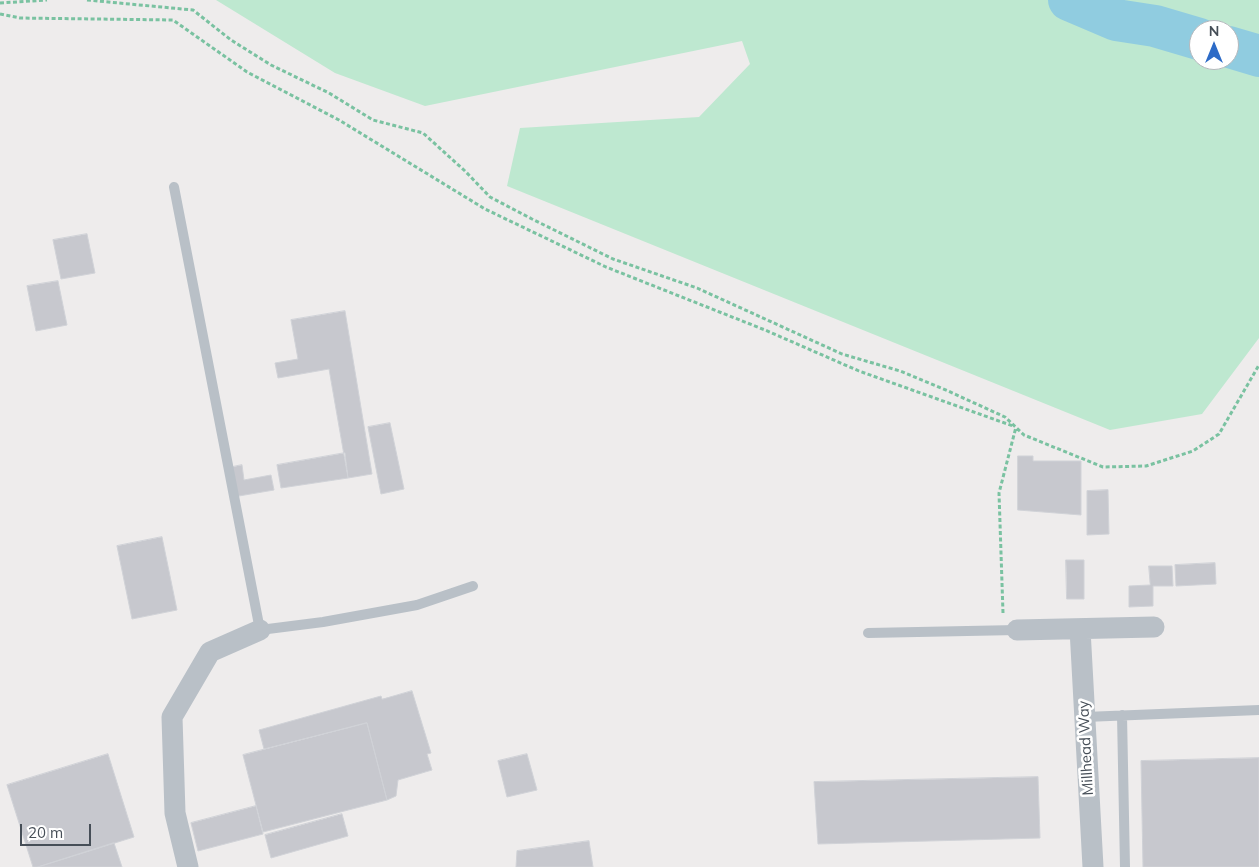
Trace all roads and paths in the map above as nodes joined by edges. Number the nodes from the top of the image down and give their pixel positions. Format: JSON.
{"nodes":[{"id":1,"x":47,"y":0,"type":"edge"},
{"id":2,"x":87,"y":0,"type":"edge"},
{"id":3,"x":0,"y":3,"type":"edge"},
{"id":4,"x":0,"y":14,"type":"edge"},
{"id":5,"x":174,"y":186,"type":"dead end"},
{"id":6,"x":1259,"y":365,"type":"edge"},
{"id":7,"x":1016,"y":427,"type":"junction"},
{"id":8,"x":473,"y":586,"type":"dead end"},
{"id":9,"x":1154,"y":627,"type":"dead end"},
{"id":10,"x":1080,"y":629,"type":"junction"},
{"id":11,"x":260,"y":630,"type":"junction"},
{"id":12,"x":1017,"y":630,"type":"junction"},
{"id":13,"x":868,"y":633,"type":"dead end"},
{"id":14,"x":1259,"y":710,"type":"edge"},
{"id":15,"x":1122,"y":715,"type":"junction"},
{"id":16,"x":1084,"y":717,"type":"junction"},
{"id":17,"x":188,"y":867,"type":"edge"},
{"id":18,"x":1093,"y":867,"type":"edge"},
{"id":19,"x":1125,"y":867,"type":"edge"}],
"edges":[{"from":1,"to":3,"type":"path"},
{"from":2,"to":7,"type":"path"},
{"from":4,"to":7,"type":"path"},
{"from":5,"to":11,"type":"lane"},
{"from":6,"to":7,"type":"path"},
{"from":7,"to":12,"type":"path"},
{"from":8,"to":11,"type":"lane"},
{"from":9,"to":10,"type":"street"},
{"from":10,"to":12,"type":"street"},
{"from":10,"to":16,"type":"street","name":"Millhead Way"},
{"from":11,"to":17,"type":"street"},
{"from":12,"to":13,"type":"lane"},
{"from":14,"to":15,"type":"lane"},
{"from":15,"to":16,"type":"lane"},
{"from":15,"to":19,"type":"lane"},
{"from":16,"to":18,"type":"street","name":"Millhead Way"}]}
